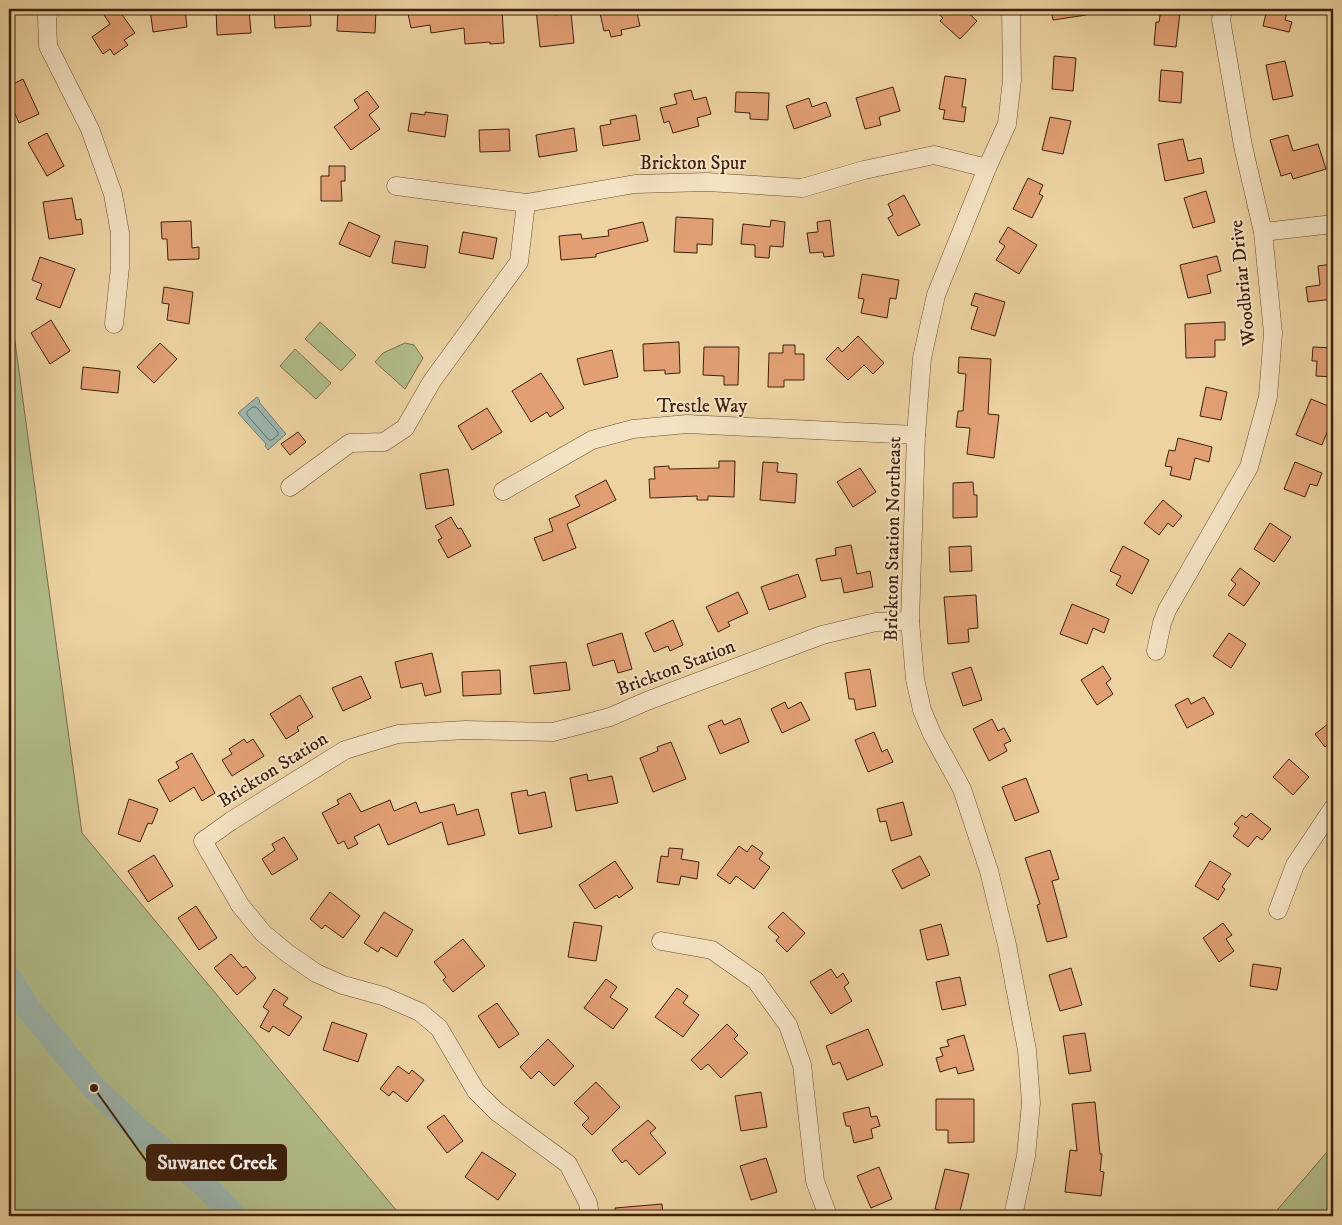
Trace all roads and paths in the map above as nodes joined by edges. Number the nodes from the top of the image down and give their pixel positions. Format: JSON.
{"nodes":[{"id":1,"x":50,"y":9,"type":"edge"},
{"id":2,"x":1010,"y":9,"type":"edge"},
{"id":3,"x":1223,"y":9,"type":"edge"},
{"id":4,"x":987,"y":168,"type":"junction"},
{"id":5,"x":396,"y":186,"type":"dead end"},
{"id":6,"x":526,"y":202,"type":"junction"},
{"id":7,"x":1333,"y":224,"type":"edge"},
{"id":8,"x":1263,"y":232,"type":"junction"},
{"id":9,"x":114,"y":324,"type":"dead end"},
{"id":10,"x":916,"y":435,"type":"junction"},
{"id":11,"x":290,"y":487,"type":"dead end"},
{"id":12,"x":503,"y":491,"type":"dead end"},
{"id":13,"x":910,"y":621,"type":"junction"},
{"id":14,"x":1156,"y":651,"type":"dead end"},
{"id":15,"x":1333,"y":808,"type":"edge"},
{"id":16,"x":1278,"y":910,"type":"dead end"},
{"id":17,"x":660,"y":941,"type":"dead end"},
{"id":18,"x":590,"y":1216,"type":"edge"},
{"id":19,"x":828,"y":1216,"type":"edge"},
{"id":20,"x":1013,"y":1216,"type":"edge"}],
"edges":[{"from":1,"to":9,"type":"street"},
{"from":2,"to":4,"type":"street","name":"Brickton Station Northeast"},
{"from":3,"to":8,"type":"street","name":"Woodbriar Drive"},
{"from":4,"to":6,"type":"street","name":"Brickton Spur"},
{"from":4,"to":10,"type":"street","name":"Brickton Station Northeast"},
{"from":5,"to":6,"type":"street","name":"Brickton Spur"},
{"from":6,"to":11,"type":"street"},
{"from":7,"to":8,"type":"street"},
{"from":8,"to":14,"type":"street","name":"Woodbriar Drive"},
{"from":10,"to":12,"type":"street","name":"Trestle Way"},
{"from":10,"to":13,"type":"street","name":"Brickton Station Northeast"},
{"from":13,"to":18,"type":"street","name":"Brickton Station"},
{"from":13,"to":20,"type":"street","name":"Brickton Station Northeast"},
{"from":15,"to":16,"type":"street"},
{"from":17,"to":19,"type":"street"}]}
